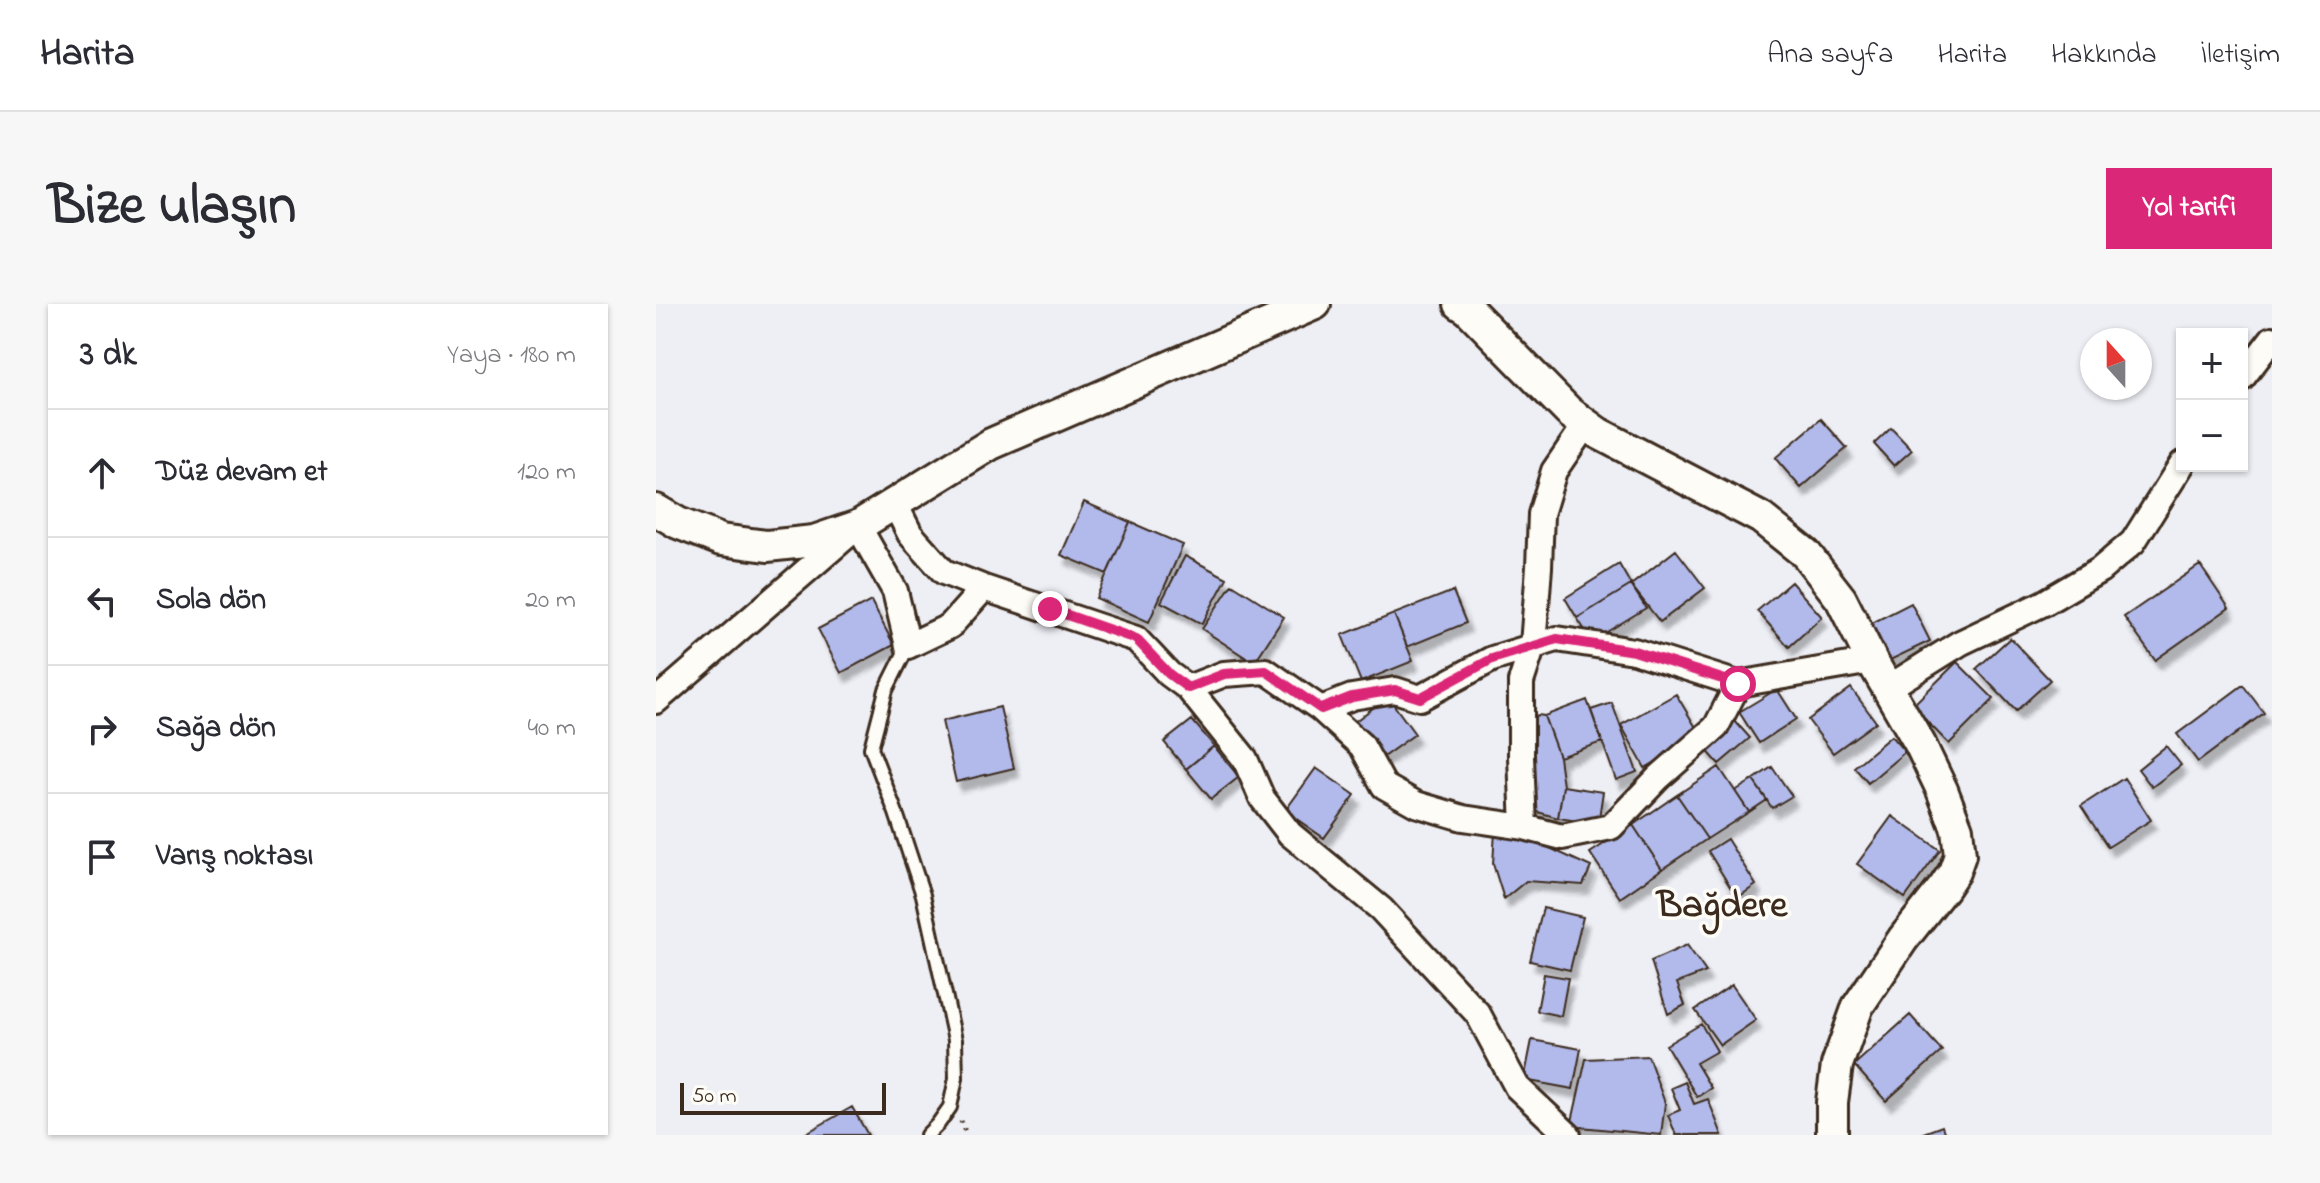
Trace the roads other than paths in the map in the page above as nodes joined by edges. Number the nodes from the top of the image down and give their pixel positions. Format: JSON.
{"nodes":[{"id":1,"x":1315,"y":304,"type":"edge"},
{"id":2,"x":1467,"y":306,"type":"edge"},
{"id":3,"x":2272,"y":339,"type":"edge"},
{"id":4,"x":2248,"y":370,"type":"edge"},
{"id":5,"x":1586,"y":424,"type":"junction"},
{"id":6,"x":2177,"y":472,"type":"edge"},
{"id":7,"x":895,"y":504,"type":"junction"},
{"id":8,"x":656,"y":510,"type":"edge"},
{"id":9,"x":858,"y":526,"type":"junction"},
{"id":10,"x":984,"y":588,"type":"junction"},
{"id":11,"x":1533,"y":645,"type":"junction"},
{"id":12,"x":908,"y":646,"type":"junction"},
{"id":13,"x":1872,"y":661,"type":"junction"},
{"id":14,"x":1738,"y":684,"type":"junction"},
{"id":15,"x":1188,"y":688,"type":"junction"},
{"id":16,"x":1888,"y":688,"type":"junction"},
{"id":17,"x":656,"y":701,"type":"edge"},
{"id":18,"x":1321,"y":709,"type":"junction"},
{"id":19,"x":1524,"y":827,"type":"junction"},
{"id":20,"x":927,"y":1135,"type":"edge"},
{"id":21,"x":1568,"y":1135,"type":"edge"},
{"id":22,"x":1832,"y":1135,"type":"edge"}],
"edges":[{"from":1,"to":7,"type":"street"},
{"from":2,"to":5,"type":"street"},
{"from":3,"to":4,"type":"street"},
{"from":5,"to":11,"type":"street"},
{"from":5,"to":13,"type":"street"},
{"from":6,"to":16,"type":"street"},
{"from":7,"to":9,"type":"street"},
{"from":7,"to":10,"type":"street"},
{"from":8,"to":9,"type":"street"},
{"from":9,"to":12,"type":"street"},
{"from":9,"to":17,"type":"street"},
{"from":10,"to":12,"type":"street"},
{"from":10,"to":15,"type":"street"},
{"from":11,"to":14,"type":"street"},
{"from":11,"to":18,"type":"street"},
{"from":11,"to":19,"type":"street"},
{"from":12,"to":20,"type":"lane"},
{"from":13,"to":14,"type":"street"},
{"from":13,"to":16,"type":"street"},
{"from":14,"to":19,"type":"street"},
{"from":15,"to":18,"type":"street"},
{"from":15,"to":21,"type":"street"},
{"from":16,"to":22,"type":"street"},
{"from":18,"to":19,"type":"street"}]}
